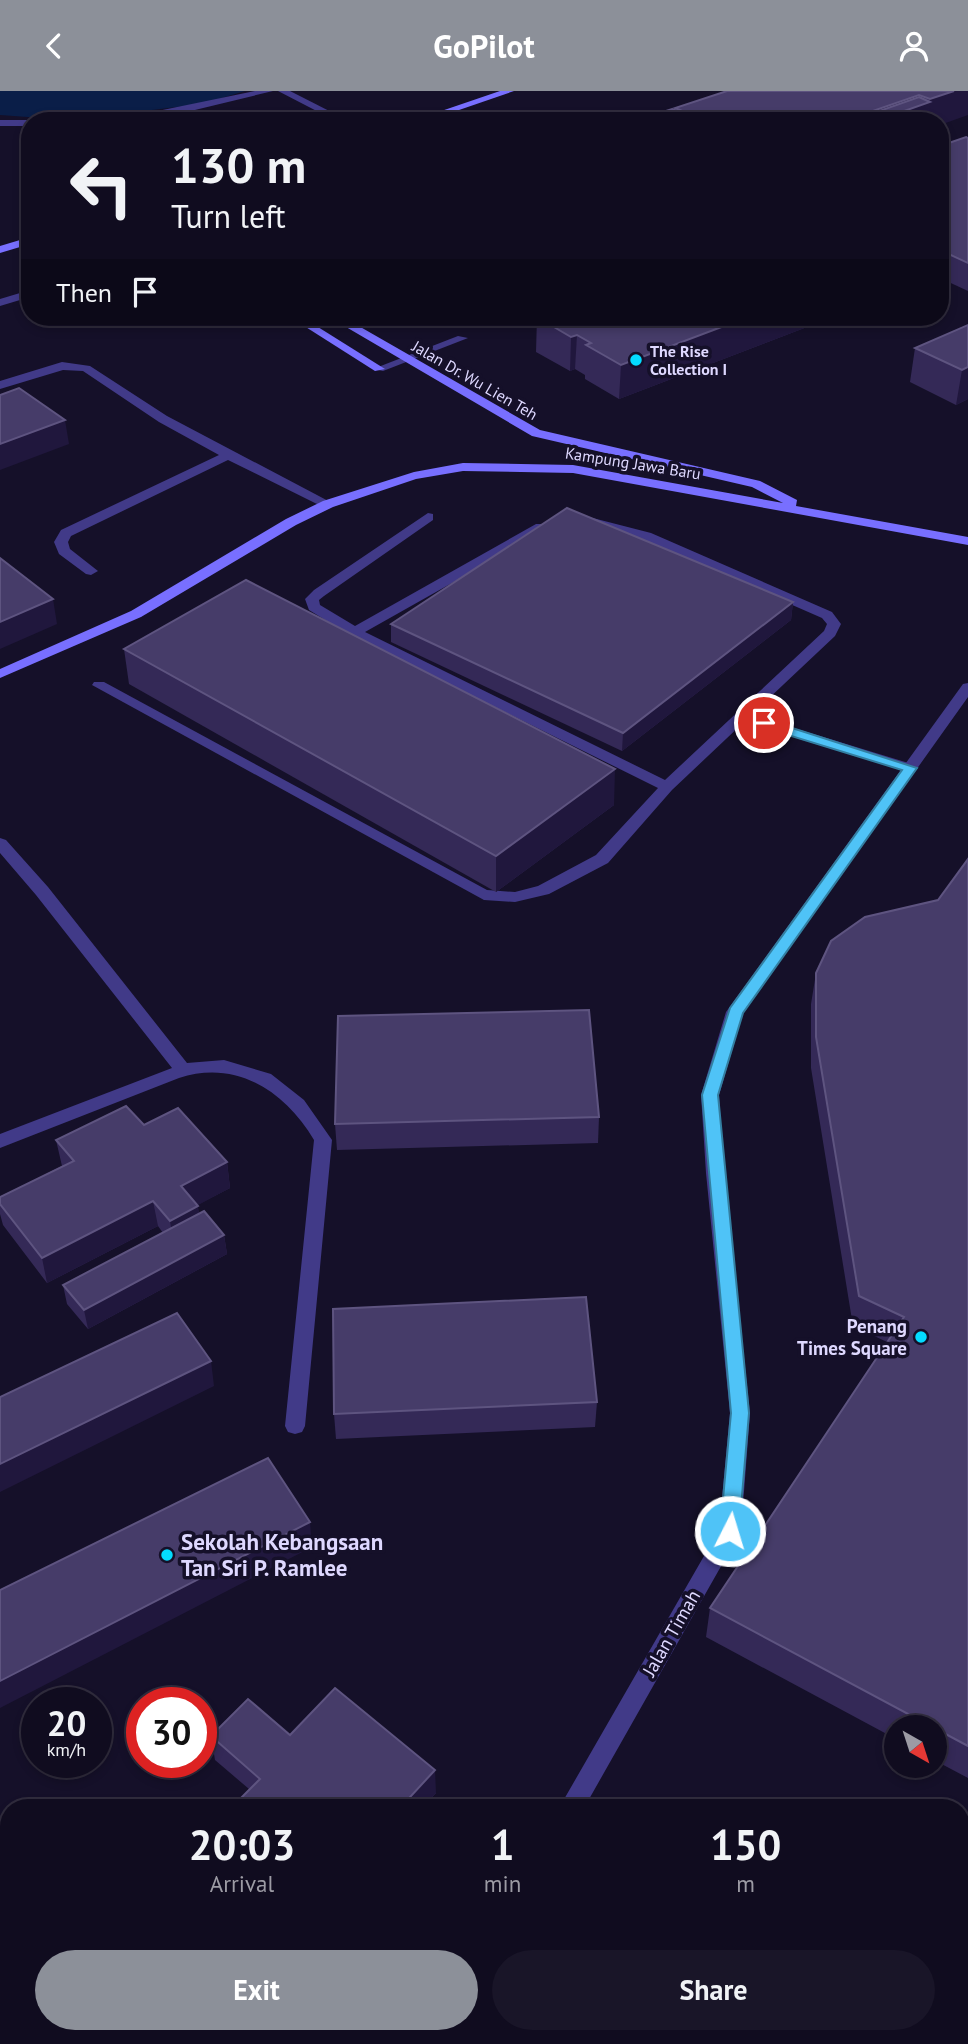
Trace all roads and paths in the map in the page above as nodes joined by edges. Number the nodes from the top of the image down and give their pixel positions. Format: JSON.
{"nodes":[{"id":1,"x":268,"y":91,"type":"edge"},
{"id":2,"x":284,"y":91,"type":"edge"},
{"id":3,"x":509,"y":91,"type":"edge"},
{"id":4,"x":174,"y":112,"type":"edge"},
{"id":5,"x":326,"y":112,"type":"edge"},
{"id":6,"x":444,"y":112,"type":"edge"},
{"id":7,"x":0,"y":123,"type":"edge"},
{"id":8,"x":21,"y":123,"type":"edge"},
{"id":9,"x":21,"y":243,"type":"edge"},
{"id":10,"x":0,"y":250,"type":"edge"},
{"id":11,"x":21,"y":296,"type":"edge"},
{"id":12,"x":0,"y":303,"type":"edge"},
{"id":13,"x":310,"y":326,"type":"edge"},
{"id":14,"x":350,"y":326,"type":"edge"},
{"id":15,"x":462,"y":338,"type":"dead end"},
{"id":16,"x":405,"y":359,"type":"junction"},
{"id":17,"x":0,"y":386,"type":"edge"},
{"id":18,"x":228,"y":455,"type":"junction"},
{"id":19,"x":328,"y":504,"type":"junction"},
{"id":20,"x":807,"y":512,"type":"junction"},
{"id":21,"x":428,"y":517,"type":"dead end"},
{"id":22,"x":968,"y":541,"type":"edge"},
{"id":23,"x":91,"y":571,"type":"dead end"},
{"id":24,"x":355,"y":632,"type":"junction"},
{"id":25,"x":0,"y":674,"type":"edge"},
{"id":26,"x":99,"y":685,"type":"dead end"},
{"id":27,"x":968,"y":687,"type":"edge"},
{"id":28,"x":741,"y":716,"type":"junction"},
{"id":29,"x":911,"y":768,"type":"junction"},
{"id":30,"x":667,"y":787,"type":"junction"},
{"id":31,"x":0,"y":843,"type":"edge"},
{"id":32,"x":183,"y":1070,"type":"junction"},
{"id":33,"x":0,"y":1142,"type":"edge"},
{"id":34,"x":295,"y":1426,"type":"dead end"},
{"id":35,"x":576,"y":1799,"type":"edge"}],
"edges":[{"from":1,"to":4,"type":"street"},
{"from":2,"to":5,"type":"street"},
{"from":3,"to":6,"type":"street"},
{"from":7,"to":8,"type":"street"},
{"from":9,"to":10,"type":"street"},
{"from":11,"to":12,"type":"street"},
{"from":13,"to":16,"type":"street"},
{"from":14,"to":16,"type":"street","name":"Jalan Dr. Wu Lien Teh"},
{"from":15,"to":16,"type":"street"},
{"from":16,"to":20,"type":"street","name":"Jalan Dr. Wu Lien Teh"},
{"from":17,"to":18,"type":"street"},
{"from":18,"to":19,"type":"street"},
{"from":18,"to":23,"type":"street"},
{"from":19,"to":20,"type":"street","name":"Kampung Jawa Baru"},
{"from":19,"to":25,"type":"street","name":"Kampung Jawa Baru"},
{"from":20,"to":22,"type":"street","name":"Kampung Jawa Baru"},
{"from":21,"to":24,"type":"street"},
{"from":24,"to":28,"type":"street"},
{"from":24,"to":30,"type":"street"},
{"from":26,"to":30,"type":"street"},
{"from":27,"to":29,"type":"street","name":"Jalan Timah"},
{"from":28,"to":29,"type":"street"},
{"from":28,"to":30,"type":"street"},
{"from":29,"to":35,"type":"street","name":"Jalan Timah"},
{"from":31,"to":32,"type":"street"},
{"from":32,"to":33,"type":"street"},
{"from":32,"to":34,"type":"street"}]}
